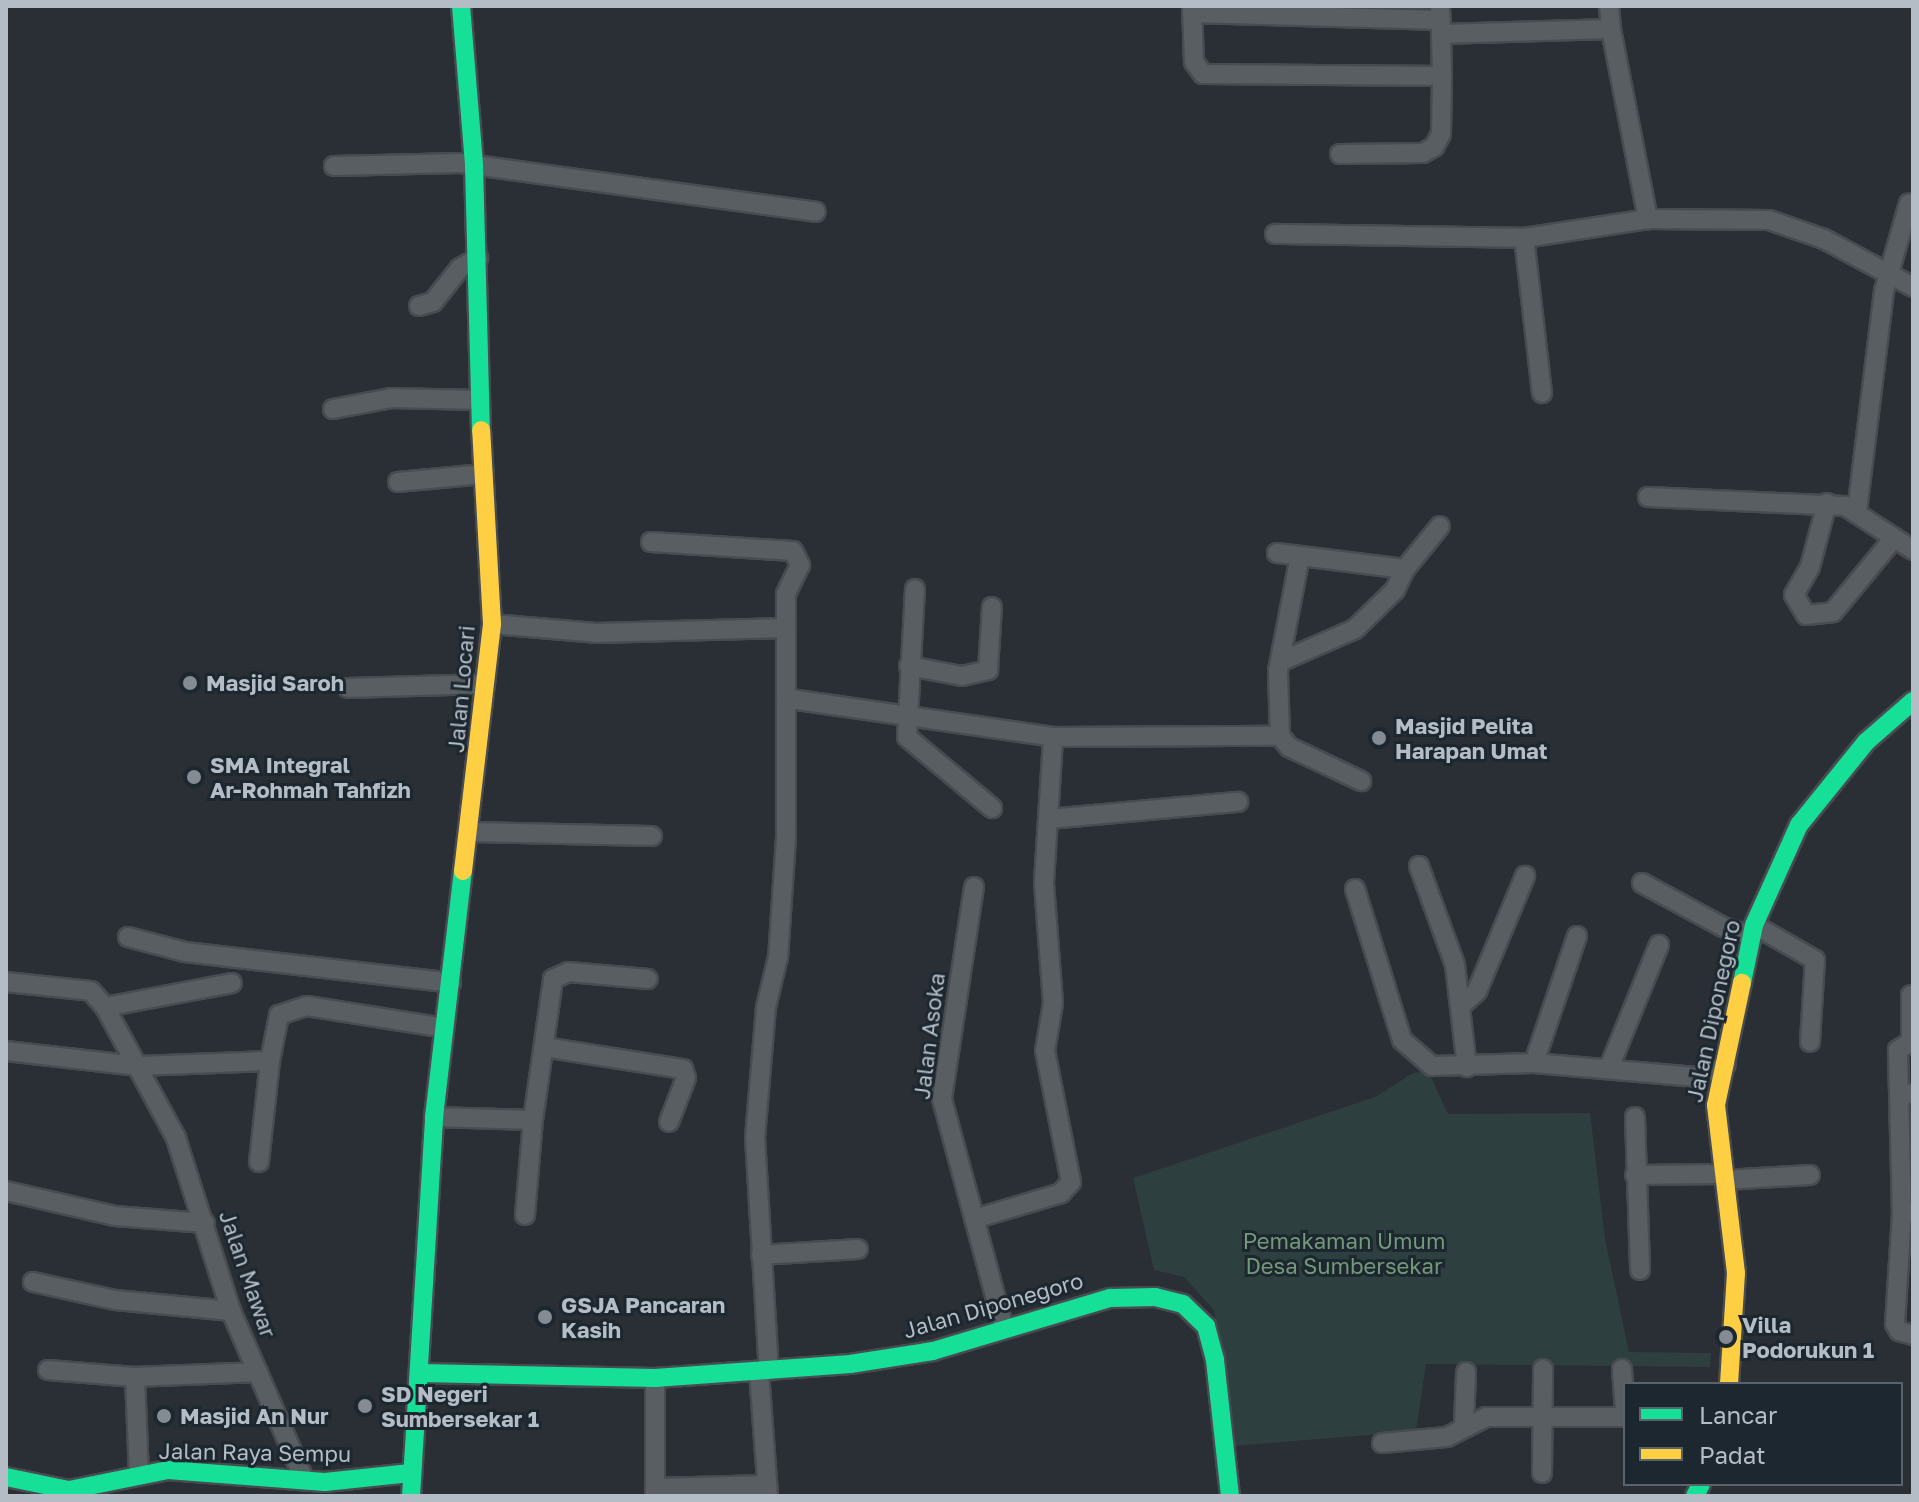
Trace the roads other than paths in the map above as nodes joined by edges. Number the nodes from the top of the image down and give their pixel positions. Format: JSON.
{"nodes":[{"id":1,"x":461,"y":6,"type":"edge"},
{"id":2,"x":1609,"y":6,"type":"edge"},
{"id":3,"x":1192,"y":10,"type":"edge"},
{"id":4,"x":1441,"y":20,"type":"edge"},
{"id":5,"x":1611,"y":29,"type":"junction"},
{"id":6,"x":1442,"y":76,"type":"junction"},
{"id":7,"x":1340,"y":154,"type":"dead end"},
{"id":8,"x":474,"y":165,"type":"junction"},
{"id":9,"x":334,"y":166,"type":"dead end"},
{"id":10,"x":1909,"y":203,"type":"dead end"},
{"id":11,"x":816,"y":212,"type":"dead end"},
{"id":12,"x":1648,"y":219,"type":"junction"},
{"id":13,"x":1275,"y":234,"type":"dead end"},
{"id":14,"x":1524,"y":238,"type":"junction"},
{"id":15,"x":478,"y":258,"type":"junction"},
{"id":16,"x":1889,"y":274,"type":"junction"},
{"id":17,"x":1913,"y":287,"type":"edge"},
{"id":18,"x":419,"y":306,"type":"dead end"},
{"id":19,"x":1542,"y":393,"type":"dead end"},
{"id":20,"x":479,"y":400,"type":"junction"},
{"id":21,"x":333,"y":409,"type":"dead end"},
{"id":22,"x":484,"y":474,"type":"junction"},
{"id":23,"x":398,"y":482,"type":"dead end"},
{"id":24,"x":1648,"y":497,"type":"dead end"},
{"id":25,"x":1827,"y":503,"type":"junction"},
{"id":26,"x":1857,"y":511,"type":"junction"},
{"id":27,"x":1440,"y":526,"type":"dead end"},
{"id":28,"x":1894,"y":538,"type":"junction"},
{"id":29,"x":651,"y":542,"type":"dead end"},
{"id":30,"x":1913,"y":550,"type":"edge"},
{"id":31,"x":1277,"y":553,"type":"dead end"},
{"id":32,"x":1300,"y":556,"type":"junction"},
{"id":33,"x":1405,"y":569,"type":"junction"},
{"id":34,"x":915,"y":589,"type":"dead end"},
{"id":35,"x":992,"y":607,"type":"dead end"},
{"id":36,"x":492,"y":624,"type":"junction"},
{"id":37,"x":786,"y":628,"type":"junction"},
{"id":38,"x":1284,"y":660,"type":"junction"},
{"id":39,"x":909,"y":666,"type":"junction"},
{"id":40,"x":485,"y":684,"type":"junction"},
{"id":41,"x":348,"y":688,"type":"dead end"},
{"id":42,"x":790,"y":699,"type":"junction"},
{"id":43,"x":1913,"y":701,"type":"edge"},
{"id":44,"x":907,"y":717,"type":"junction"},
{"id":45,"x":1280,"y":736,"type":"junction"},
{"id":46,"x":1053,"y":737,"type":"junction"},
{"id":47,"x":1361,"y":781,"type":"dead end"},
{"id":48,"x":1238,"y":802,"type":"dead end"},
{"id":49,"x":992,"y":808,"type":"dead end"},
{"id":50,"x":1050,"y":819,"type":"junction"},
{"id":51,"x":471,"y":832,"type":"junction"},
{"id":52,"x":652,"y":836,"type":"dead end"},
{"id":53,"x":1419,"y":866,"type":"dead end"},
{"id":54,"x":1525,"y":876,"type":"dead end"},
{"id":55,"x":1642,"y":883,"type":"dead end"},
{"id":56,"x":974,"y":887,"type":"dead end"},
{"id":57,"x":1355,"y":889,"type":"dead end"},
{"id":58,"x":1753,"y":931,"type":"junction"},
{"id":59,"x":1577,"y":936,"type":"dead end"},
{"id":60,"x":128,"y":937,"type":"dead end"},
{"id":61,"x":1659,"y":945,"type":"dead end"},
{"id":62,"x":648,"y":979,"type":"dead end"},
{"id":63,"x":6,"y":982,"type":"edge"},
{"id":64,"x":232,"y":983,"type":"dead end"},
{"id":65,"x":451,"y":983,"type":"junction"},
{"id":66,"x":1911,"y":995,"type":"edge"},
{"id":67,"x":1462,"y":1005,"type":"junction"},
{"id":68,"x":105,"y":1007,"type":"junction"},
{"id":69,"x":444,"y":1028,"type":"junction"},
{"id":70,"x":1810,"y":1042,"type":"dead end"},
{"id":71,"x":544,"y":1047,"type":"junction"},
{"id":72,"x":6,"y":1051,"type":"edge"},
{"id":73,"x":270,"y":1061,"type":"junction"},
{"id":74,"x":1534,"y":1063,"type":"junction"},
{"id":75,"x":1726,"y":1065,"type":"junction"},
{"id":76,"x":1467,"y":1067,"type":"junction"},
{"id":77,"x":1609,"y":1068,"type":"junction"},
{"id":78,"x":143,"y":1074,"type":"junction"},
{"id":79,"x":1696,"y":1077,"type":"junction"},
{"id":80,"x":1906,"y":1094,"type":"edge"},
{"id":81,"x":1716,"y":1105,"type":"junction"},
{"id":82,"x":434,"y":1117,"type":"junction"},
{"id":83,"x":1635,"y":1117,"type":"dead end"},
{"id":84,"x":533,"y":1120,"type":"junction"},
{"id":85,"x":669,"y":1122,"type":"dead end"},
{"id":86,"x":259,"y":1162,"type":"dead end"},
{"id":87,"x":1635,"y":1175,"type":"junction"},
{"id":88,"x":1810,"y":1175,"type":"dead end"},
{"id":89,"x":1723,"y":1177,"type":"junction"},
{"id":90,"x":6,"y":1191,"type":"edge"},
{"id":91,"x":1908,"y":1213,"type":"edge"},
{"id":92,"x":525,"y":1215,"type":"dead end"},
{"id":93,"x":974,"y":1219,"type":"junction"},
{"id":94,"x":205,"y":1223,"type":"junction"},
{"id":95,"x":858,"y":1249,"type":"dead end"},
{"id":96,"x":761,"y":1255,"type":"junction"},
{"id":97,"x":1640,"y":1270,"type":"dead end"},
{"id":98,"x":33,"y":1282,"type":"dead end"},
{"id":99,"x":231,"y":1311,"type":"junction"},
{"id":100,"x":1004,"y":1328,"type":"junction"},
{"id":101,"x":1913,"y":1335,"type":"edge"},
{"id":102,"x":1543,"y":1369,"type":"dead end"},
{"id":103,"x":1622,"y":1369,"type":"dead end"},
{"id":104,"x":48,"y":1370,"type":"dead end"},
{"id":105,"x":258,"y":1372,"type":"junction"},
{"id":106,"x":764,"y":1372,"type":"junction"},
{"id":107,"x":1466,"y":1372,"type":"dead end"},
{"id":108,"x":421,"y":1373,"type":"junction"},
{"id":109,"x":135,"y":1377,"type":"junction"},
{"id":110,"x":655,"y":1378,"type":"junction"},
{"id":111,"x":1623,"y":1382,"type":"edge"},
{"id":112,"x":1729,"y":1382,"type":"edge"},
{"id":113,"x":1623,"y":1417,"type":"edge"},
{"id":114,"x":1543,"y":1419,"type":"junction"},
{"id":115,"x":1464,"y":1425,"type":"junction"},
{"id":116,"x":1382,"y":1443,"type":"dead end"},
{"id":117,"x":411,"y":1473,"type":"junction"},
{"id":118,"x":1542,"y":1473,"type":"dead end"},
{"id":119,"x":139,"y":1476,"type":"junction"},
{"id":120,"x":6,"y":1477,"type":"edge"},
{"id":121,"x":305,"y":1481,"type":"junction"},
{"id":122,"x":326,"y":1489,"type":"edge"},
{"id":123,"x":767,"y":1490,"type":"edge"},
{"id":124,"x":655,"y":1492,"type":"edge"},
{"id":125,"x":411,"y":1496,"type":"edge"},
{"id":126,"x":1230,"y":1496,"type":"edge"}],
"edges":[{"from":1,"to":8,"type":"main road","name":"Jalan Locari"},
{"from":2,"to":5,"type":"street"},
{"from":3,"to":4,"type":"street"},
{"from":3,"to":6,"type":"street"},
{"from":4,"to":5,"type":"street"},
{"from":4,"to":6,"type":"street"},
{"from":5,"to":12,"type":"street"},
{"from":6,"to":7,"type":"street"},
{"from":8,"to":9,"type":"street"},
{"from":8,"to":11,"type":"street"},
{"from":8,"to":15,"type":"main road","name":"Jalan Locari"},
{"from":10,"to":16,"type":"street"},
{"from":12,"to":14,"type":"street"},
{"from":12,"to":16,"type":"street"},
{"from":13,"to":14,"type":"street"},
{"from":14,"to":19,"type":"street"},
{"from":15,"to":18,"type":"street"},
{"from":15,"to":20,"type":"main road","name":"Jalan Locari"},
{"from":16,"to":17,"type":"street"},
{"from":16,"to":26,"type":"street"},
{"from":20,"to":21,"type":"street"},
{"from":20,"to":22,"type":"main road","name":"Jalan Locari"},
{"from":22,"to":23,"type":"street"},
{"from":22,"to":36,"type":"main road","name":"Jalan Locari"},
{"from":24,"to":25,"type":"street"},
{"from":25,"to":26,"type":"street"},
{"from":25,"to":28,"type":"street"},
{"from":26,"to":28,"type":"street"},
{"from":27,"to":33,"type":"street"},
{"from":28,"to":30,"type":"street"},
{"from":29,"to":37,"type":"street"},
{"from":31,"to":32,"type":"street"},
{"from":32,"to":33,"type":"street"},
{"from":32,"to":38,"type":"street"},
{"from":33,"to":38,"type":"street"},
{"from":34,"to":39,"type":"street"},
{"from":35,"to":39,"type":"street"},
{"from":36,"to":37,"type":"street"},
{"from":36,"to":40,"type":"main road","name":"Jalan Locari"},
{"from":37,"to":42,"type":"street"},
{"from":38,"to":45,"type":"street"},
{"from":39,"to":44,"type":"street"},
{"from":40,"to":41,"type":"street"},
{"from":40,"to":51,"type":"main road","name":"Jalan Locari"},
{"from":42,"to":44,"type":"street"},
{"from":42,"to":96,"type":"street"},
{"from":43,"to":58,"type":"main road","name":"Jalan Diponegoro"},
{"from":44,"to":46,"type":"street"},
{"from":44,"to":49,"type":"street"},
{"from":45,"to":46,"type":"street"},
{"from":45,"to":47,"type":"street"},
{"from":46,"to":50,"type":"street"},
{"from":48,"to":50,"type":"street"},
{"from":50,"to":93,"type":"street"},
{"from":51,"to":52,"type":"street"},
{"from":51,"to":65,"type":"main road","name":"Jalan Locari"},
{"from":53,"to":67,"type":"street"},
{"from":54,"to":67,"type":"street"},
{"from":55,"to":58,"type":"street"},
{"from":56,"to":93,"type":"street","name":"Jalan Asoka"},
{"from":57,"to":76,"type":"street"},
{"from":58,"to":70,"type":"street"},
{"from":58,"to":75,"type":"main road","name":"Jalan Diponegoro"},
{"from":59,"to":74,"type":"street"},
{"from":60,"to":65,"type":"street"},
{"from":61,"to":77,"type":"street"},
{"from":62,"to":71,"type":"street"},
{"from":63,"to":68,"type":"street"},
{"from":64,"to":68,"type":"street"},
{"from":65,"to":69,"type":"main road","name":"Jalan Locari"},
{"from":66,"to":80,"type":"street"},
{"from":67,"to":76,"type":"street"},
{"from":68,"to":78,"type":"street","name":"Jalan Mawar"},
{"from":69,"to":73,"type":"street"},
{"from":69,"to":82,"type":"main road","name":"Jalan Locari"},
{"from":71,"to":84,"type":"street"},
{"from":71,"to":85,"type":"street"},
{"from":72,"to":78,"type":"street"},
{"from":73,"to":78,"type":"street"},
{"from":73,"to":86,"type":"street"},
{"from":74,"to":76,"type":"street"},
{"from":74,"to":77,"type":"street"},
{"from":75,"to":79,"type":"street"},
{"from":75,"to":81,"type":"main road","name":"Jalan Diponegoro"},
{"from":77,"to":79,"type":"street"},
{"from":78,"to":94,"type":"street","name":"Jalan Mawar"},
{"from":79,"to":81,"type":"street"},
{"from":80,"to":91,"type":"street"},
{"from":81,"to":89,"type":"main road","name":"Jalan Diponegoro"},
{"from":82,"to":84,"type":"street"},
{"from":82,"to":108,"type":"main road","name":"Jalan Locari"},
{"from":83,"to":87,"type":"street"},
{"from":84,"to":92,"type":"street"},
{"from":87,"to":89,"type":"street"},
{"from":87,"to":97,"type":"street"},
{"from":88,"to":89,"type":"street"},
{"from":89,"to":112,"type":"main road","name":"Jalan Diponegoro"},
{"from":90,"to":94,"type":"street"},
{"from":91,"to":101,"type":"street"},
{"from":93,"to":100,"type":"street","name":"Jalan Asoka"},
{"from":94,"to":99,"type":"street","name":"Jalan Mawar"},
{"from":95,"to":96,"type":"street"},
{"from":96,"to":106,"type":"street"},
{"from":98,"to":99,"type":"street"},
{"from":99,"to":105,"type":"street","name":"Jalan Mawar"},
{"from":100,"to":106,"type":"main road","name":"Jalan Diponegoro"},
{"from":100,"to":126,"type":"main road","name":"Jalan Diponegoro"},
{"from":102,"to":114,"type":"street"},
{"from":103,"to":111,"type":"street"},
{"from":104,"to":109,"type":"street"},
{"from":105,"to":109,"type":"street"},
{"from":105,"to":121,"type":"street","name":"Jalan Mawar"},
{"from":106,"to":110,"type":"main road","name":"Jalan Diponegoro"},
{"from":106,"to":123,"type":"street"},
{"from":107,"to":115,"type":"street"},
{"from":108,"to":110,"type":"main road","name":"Jalan Diponegoro"},
{"from":108,"to":117,"type":"main road","name":"Jalan Locari"},
{"from":109,"to":119,"type":"street"},
{"from":110,"to":124,"type":"street"},
{"from":113,"to":114,"type":"street"},
{"from":114,"to":115,"type":"street"},
{"from":114,"to":118,"type":"street"},
{"from":115,"to":116,"type":"street"},
{"from":117,"to":122,"type":"main road","name":"Jalan Raya Sempu"},
{"from":117,"to":125,"type":"main road","name":"Jalan Locari"},
{"from":119,"to":120,"type":"main road","name":"Jalan Raya Sempu"},
{"from":119,"to":121,"type":"main road","name":"Jalan Raya Sempu"},
{"from":121,"to":122,"type":"main road","name":"Jalan Raya Sempu"},
{"from":123,"to":124,"type":"street"}]}
